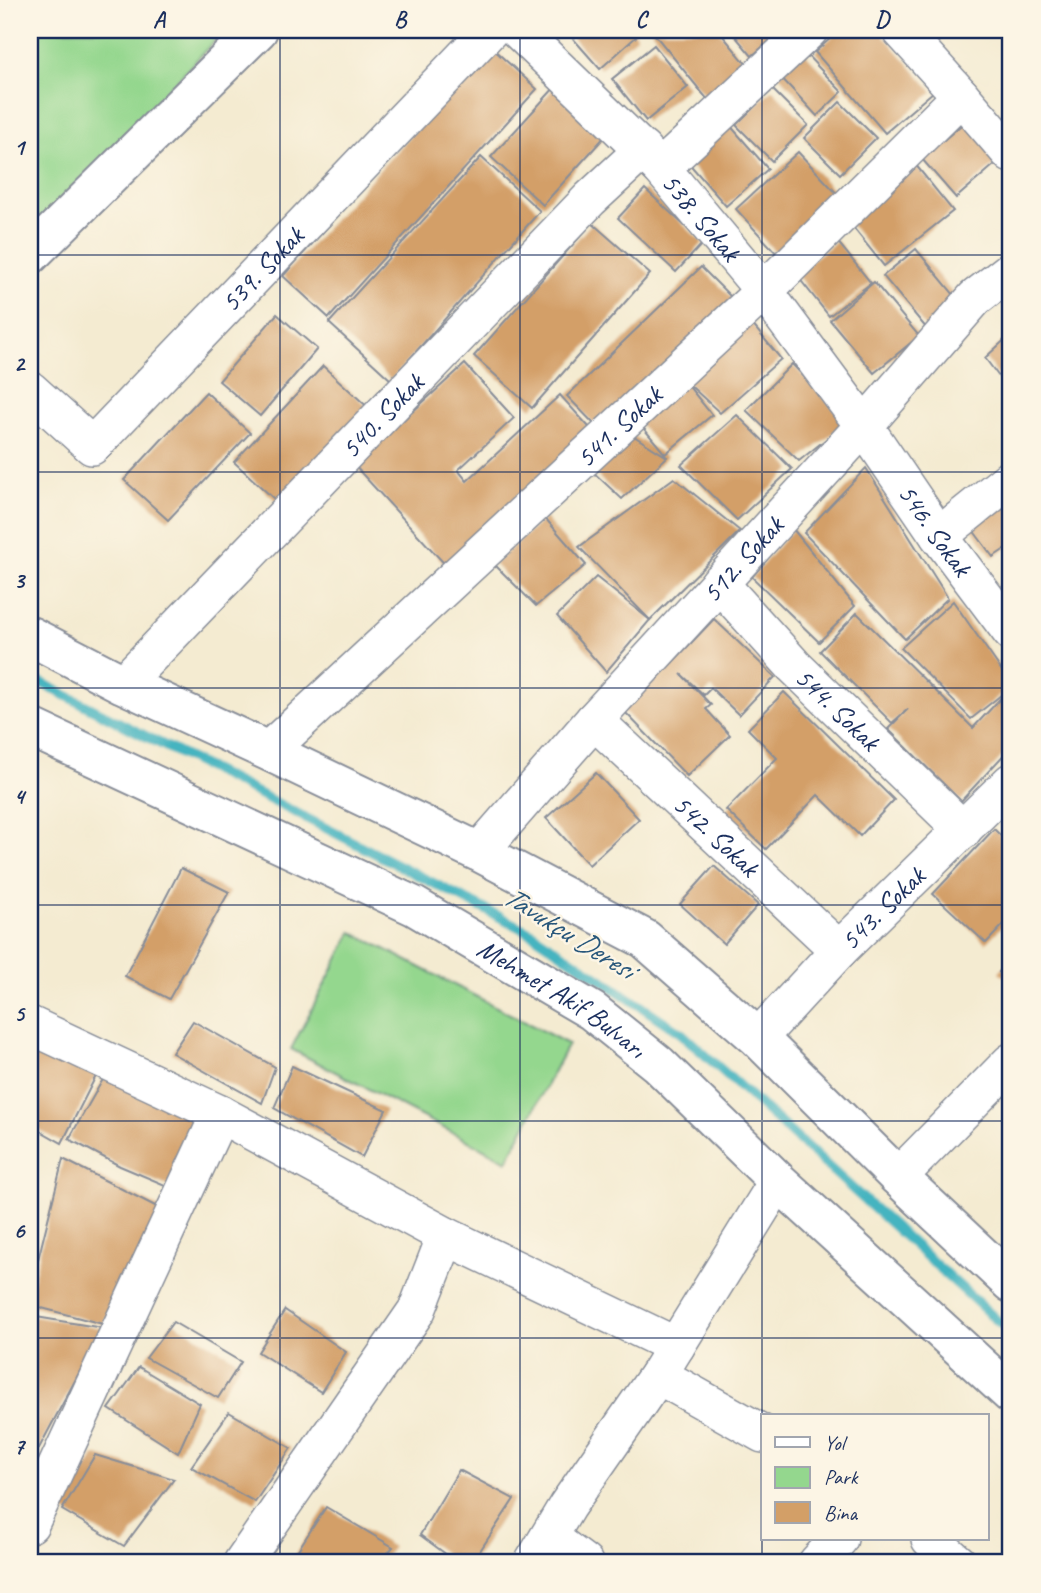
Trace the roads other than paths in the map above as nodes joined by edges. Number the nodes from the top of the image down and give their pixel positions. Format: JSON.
{"nodes":[{"id":1,"x":258,"y":30,"type":"edge"},
{"id":2,"x":809,"y":30,"type":"edge"},
{"id":3,"x":901,"y":30,"type":"edge"},
{"id":4,"x":516,"y":31,"type":"edge"},
{"id":5,"x":961,"y":96,"type":"junction"},
{"id":6,"x":1011,"y":154,"type":"edge"},
{"id":7,"x":652,"y":159,"type":"junction"},
{"id":8,"x":30,"y":255,"type":"edge"},
{"id":9,"x":1011,"y":270,"type":"edge"},
{"id":10,"x":764,"y":291,"type":"junction"},
{"id":11,"x":30,"y":390,"type":"edge"},
{"id":12,"x":864,"y":426,"type":"junction"},
{"id":13,"x":1011,"y":478,"type":"edge"},
{"id":14,"x":939,"y":536,"type":"junction"},
{"id":15,"x":719,"y":583,"type":"junction"},
{"id":16,"x":1011,"y":632,"type":"edge"},
{"id":17,"x":30,"y":636,"type":"edge"},
{"id":18,"x":123,"y":684,"type":"junction"},
{"id":19,"x":594,"y":720,"type":"junction"},
{"id":20,"x":30,"y":727,"type":"edge"},
{"id":21,"x":268,"y":751,"type":"junction"},
{"id":22,"x":1011,"y":782,"type":"edge"},
{"id":23,"x":962,"y":830,"type":"junction"},
{"id":24,"x":479,"y":852,"type":"junction"},
{"id":25,"x":839,"y":950,"type":"junction"},
{"id":26,"x":30,"y":1025,"type":"edge"},
{"id":27,"x":758,"y":1038,"type":"junction"},
{"id":28,"x":1011,"y":1062,"type":"edge"},
{"id":29,"x":219,"y":1114,"type":"junction"},
{"id":30,"x":898,"y":1177,"type":"junction"},
{"id":31,"x":778,"y":1181,"type":"junction"},
{"id":32,"x":446,"y":1236,"type":"junction"},
{"id":33,"x":1011,"y":1283,"type":"edge"},
{"id":34,"x":667,"y":1360,"type":"junction"},
{"id":35,"x":1011,"y":1394,"type":"edge"},
{"id":36,"x":761,"y":1432,"type":"edge"},
{"id":37,"x":30,"y":1524,"type":"edge"},
{"id":38,"x":838,"y":1540,"type":"edge"},
{"id":39,"x":931,"y":1540,"type":"edge"},
{"id":40,"x":541,"y":1550,"type":"edge"},
{"id":41,"x":242,"y":1563,"type":"edge"},
{"id":42,"x":584,"y":1563,"type":"edge"},
{"id":43,"x":817,"y":1563,"type":"edge"},
{"id":44,"x":958,"y":1563,"type":"edge"}],
"edges":[{"from":1,"to":8,"type":"main road"},
{"from":2,"to":7,"type":"street","name":"540. Sokak"},
{"from":3,"to":5,"type":"street"},
{"from":4,"to":7,"type":"street","name":"538. Sokak"},
{"from":4,"to":11,"type":"street","name":"539. Sokak"},
{"from":5,"to":6,"type":"street"},
{"from":5,"to":10,"type":"street","name":"541. Sokak"},
{"from":7,"to":10,"type":"street","name":"538. Sokak"},
{"from":7,"to":18,"type":"street","name":"540. Sokak"},
{"from":9,"to":12,"type":"street","name":"512. Sokak"},
{"from":10,"to":12,"type":"street","name":"538. Sokak"},
{"from":10,"to":21,"type":"street","name":"541. Sokak"},
{"from":12,"to":14,"type":"street","name":"546. Sokak"},
{"from":12,"to":15,"type":"street","name":"512. Sokak"},
{"from":13,"to":14,"type":"street"},
{"from":14,"to":16,"type":"street","name":"546. Sokak"},
{"from":15,"to":19,"type":"street","name":"512. Sokak"},
{"from":15,"to":23,"type":"street","name":"544. Sokak"},
{"from":17,"to":18,"type":"main road"},
{"from":18,"to":21,"type":"main road"},
{"from":19,"to":24,"type":"street","name":"512. Sokak"},
{"from":19,"to":25,"type":"street","name":"542. Sokak"},
{"from":20,"to":31,"type":"main road","name":"Mehmet Akif Bulvarı"},
{"from":21,"to":24,"type":"main road"},
{"from":22,"to":23,"type":"street","name":"543. Sokak"},
{"from":23,"to":25,"type":"street","name":"543. Sokak"},
{"from":24,"to":27,"type":"main road"},
{"from":25,"to":27,"type":"street","name":"543. Sokak"},
{"from":26,"to":29,"type":"street"},
{"from":27,"to":30,"type":"main road"},
{"from":28,"to":30,"type":"street"},
{"from":29,"to":32,"type":"street"},
{"from":29,"to":37,"type":"street"},
{"from":30,"to":33,"type":"main road"},
{"from":31,"to":34,"type":"street"},
{"from":31,"to":35,"type":"main road","name":"Mehmet Akif Bulvarı"},
{"from":32,"to":34,"type":"street"},
{"from":32,"to":41,"type":"street"},
{"from":34,"to":36,"type":"street"},
{"from":34,"to":40,"type":"street"},
{"from":38,"to":43,"type":"street"},
{"from":39,"to":44,"type":"street"},
{"from":40,"to":42,"type":"street"}]}
